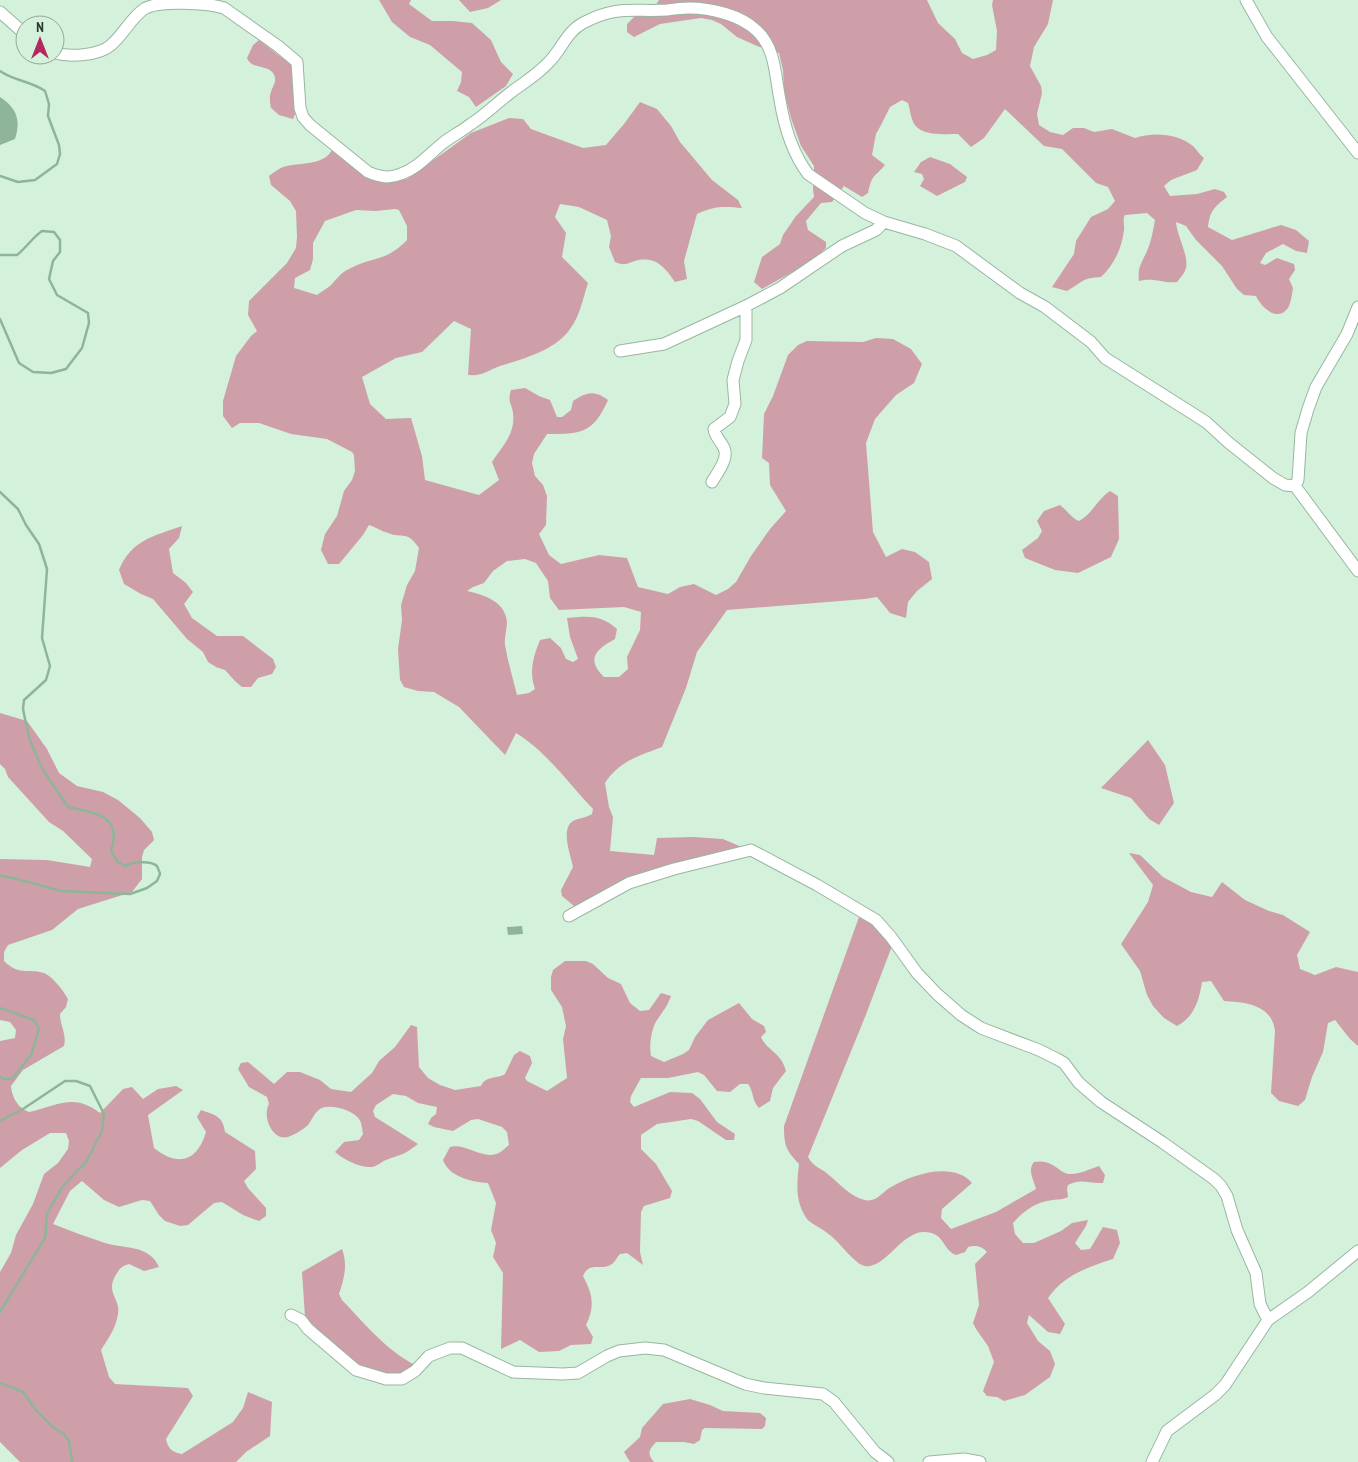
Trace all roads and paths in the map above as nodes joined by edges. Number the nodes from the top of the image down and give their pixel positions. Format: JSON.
{"nodes":[{"id":1,"x":665,"y":0,"type":"edge"},
{"id":2,"x":1246,"y":0,"type":"edge"},
{"id":3,"x":682,"y":8,"type":"junction"},
{"id":4,"x":0,"y":12,"type":"edge"},
{"id":5,"x":15,"y":25,"type":"edge"},
{"id":6,"x":65,"y":54,"type":"edge"},
{"id":7,"x":1358,"y":153,"type":"edge"},
{"id":8,"x":884,"y":222,"type":"junction"},
{"id":9,"x":746,"y":306,"type":"junction"},
{"id":10,"x":1358,"y":307,"type":"edge"},
{"id":11,"x":620,"y":351,"type":"dead end"},
{"id":12,"x":712,"y":482,"type":"dead end"},
{"id":13,"x":1295,"y":486,"type":"junction"},
{"id":14,"x":1358,"y":572,"type":"edge"},
{"id":15,"x":569,"y":916,"type":"dead end"},
{"id":16,"x":1358,"y":1251,"type":"edge"},
{"id":17,"x":291,"y":1315,"type":"dead end"},
{"id":18,"x":1268,"y":1320,"type":"junction"},
{"id":19,"x":888,"y":1462,"type":"edge"},
{"id":20,"x":929,"y":1462,"type":"edge"},
{"id":21,"x":980,"y":1462,"type":"edge"},
{"id":22,"x":1152,"y":1462,"type":"edge"}],
"edges":[{"from":1,"to":3,"type":"street"},
{"from":2,"to":7,"type":"street"},
{"from":3,"to":6,"type":"street"},
{"from":3,"to":8,"type":"street"},
{"from":4,"to":5,"type":"street"},
{"from":8,"to":9,"type":"street"},
{"from":8,"to":13,"type":"street"},
{"from":9,"to":11,"type":"street"},
{"from":9,"to":12,"type":"street"},
{"from":10,"to":13,"type":"street"},
{"from":13,"to":14,"type":"street"},
{"from":15,"to":18,"type":"street"},
{"from":16,"to":18,"type":"street"},
{"from":17,"to":19,"type":"street"},
{"from":18,"to":22,"type":"street"},
{"from":20,"to":21,"type":"street"}]}
